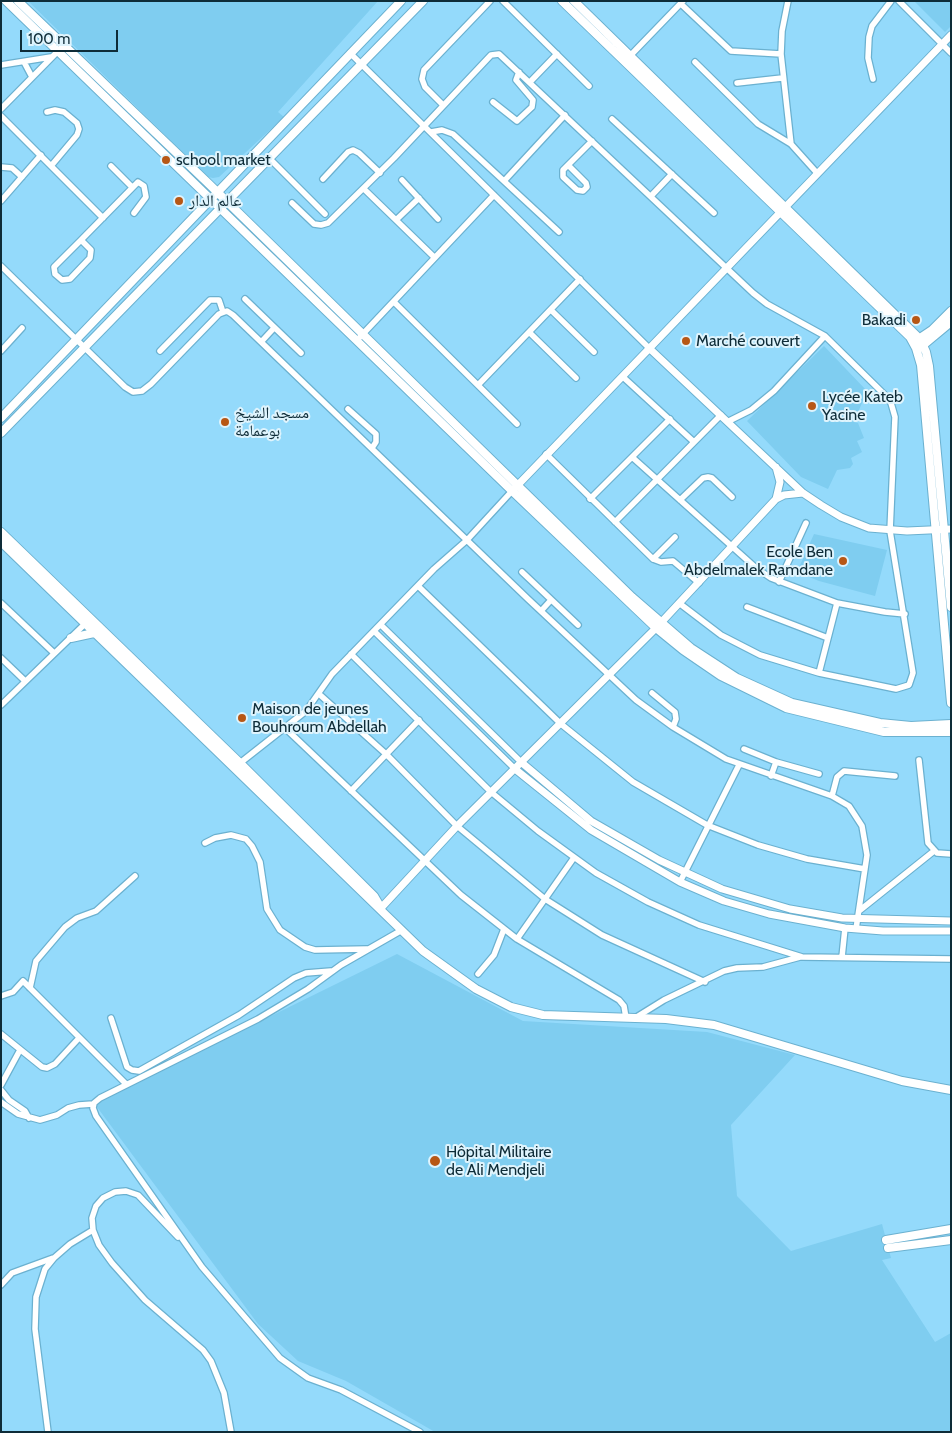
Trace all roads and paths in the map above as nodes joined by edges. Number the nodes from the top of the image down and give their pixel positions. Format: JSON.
{"nodes":[{"id":1,"x":6,"y":1,"type":"edge"},
{"id":2,"x":423,"y":1,"type":"edge"},
{"id":3,"x":490,"y":1,"type":"edge"},
{"id":4,"x":503,"y":1,"type":"edge"},
{"id":5,"x":562,"y":1,"type":"edge"},
{"id":6,"x":574,"y":1,"type":"edge"},
{"id":7,"x":788,"y":1,"type":"edge"},
{"id":8,"x":891,"y":1,"type":"edge"},
{"id":9,"x":899,"y":1,"type":"edge"},
{"id":10,"x":682,"y":2,"type":"edge"},
{"id":11,"x":399,"y":3,"type":"edge"},
{"id":12,"x":19,"y":6,"type":"edge"},
{"id":13,"x":408,"y":15,"type":"junction"},
{"id":14,"x":951,"y":35,"type":"edge"},
{"id":15,"x":942,"y":44,"type":"junction"},
{"id":16,"x":62,"y":48,"type":"junction"},
{"id":17,"x":951,"y":53,"type":"edge"},
{"id":18,"x":350,"y":54,"type":"junction"},
{"id":19,"x":557,"y":54,"type":"junction"},
{"id":20,"x":781,"y":54,"type":"junction"},
{"id":21,"x":51,"y":57,"type":"junction"},
{"id":22,"x":628,"y":59,"type":"junction"},
{"id":23,"x":24,"y":62,"type":"junction"},
{"id":24,"x":695,"y":62,"type":"dead end"},
{"id":25,"x":361,"y":64,"type":"junction"},
{"id":26,"x":1,"y":66,"type":"edge"},
{"id":27,"x":519,"y":72,"type":"junction"},
{"id":28,"x":32,"y":77,"type":"junction"},
{"id":29,"x":782,"y":78,"type":"junction"},
{"id":30,"x":873,"y":79,"type":"dead end"},
{"id":31,"x":530,"y":82,"type":"junction"},
{"id":32,"x":736,"y":83,"type":"dead end"},
{"id":33,"x":589,"y":86,"type":"dead end"},
{"id":34,"x":492,"y":102,"type":"dead end"},
{"id":35,"x":443,"y":105,"type":"junction"},
{"id":36,"x":1,"y":109,"type":"edge"},
{"id":37,"x":47,"y":112,"type":"dead end"},
{"id":38,"x":565,"y":115,"type":"junction"},
{"id":39,"x":1,"y":116,"type":"edge"},
{"id":40,"x":612,"y":119,"type":"dead end"},
{"id":41,"x":424,"y":126,"type":"junction"},
{"id":42,"x":431,"y":132,"type":"junction"},
{"id":43,"x":592,"y":141,"type":"junction"},
{"id":44,"x":791,"y":144,"type":"junction"},
{"id":45,"x":41,"y":156,"type":"junction"},
{"id":46,"x":269,"y":158,"type":"junction"},
{"id":47,"x":568,"y":165,"type":"junction"},
{"id":48,"x":51,"y":166,"type":"junction"},
{"id":49,"x":111,"y":166,"type":"dead end"},
{"id":50,"x":1,"y":167,"type":"edge"},
{"id":51,"x":380,"y":173,"type":"junction"},
{"id":52,"x":672,"y":174,"type":"junction"},
{"id":53,"x":817,"y":174,"type":"junction"},
{"id":54,"x":22,"y":177,"type":"junction"},
{"id":55,"x":323,"y":179,"type":"dead end"},
{"id":56,"x":402,"y":180,"type":"dead end"},
{"id":57,"x":505,"y":180,"type":"junction"},
{"id":58,"x":132,"y":187,"type":"junction"},
{"id":59,"x":364,"y":189,"type":"junction"},
{"id":60,"x":217,"y":192,"type":"junction"},
{"id":61,"x":494,"y":195,"type":"junction"},
{"id":62,"x":651,"y":196,"type":"junction"},
{"id":63,"x":419,"y":198,"type":"junction"},
{"id":64,"x":210,"y":199,"type":"junction"},
{"id":65,"x":1,"y":201,"type":"edge"},
{"id":66,"x":227,"y":202,"type":"junction"},
{"id":67,"x":292,"y":203,"type":"dead end"},
{"id":68,"x":220,"y":208,"type":"junction"},
{"id":69,"x":782,"y":210,"type":"junction"},
{"id":70,"x":714,"y":213,"type":"dead end"},
{"id":71,"x":134,"y":214,"type":"dead end"},
{"id":72,"x":325,"y":214,"type":"dead end"},
{"id":73,"x":103,"y":218,"type":"junction"},
{"id":74,"x":438,"y":219,"type":"dead end"},
{"id":75,"x":396,"y":220,"type":"junction"},
{"id":76,"x":559,"y":232,"type":"dead end"},
{"id":77,"x":81,"y":240,"type":"junction"},
{"id":78,"x":434,"y":257,"type":"junction"},
{"id":79,"x":1,"y":266,"type":"edge"},
{"id":80,"x":725,"y":268,"type":"junction"},
{"id":81,"x":580,"y":279,"type":"junction"},
{"id":82,"x":245,"y":299,"type":"dead end"},
{"id":83,"x":394,"y":302,"type":"junction"},
{"id":84,"x":551,"y":310,"type":"junction"},
{"id":85,"x":951,"y":311,"type":"edge"},
{"id":86,"x":223,"y":312,"type":"junction"},
{"id":87,"x":951,"y":322,"type":"edge"},
{"id":88,"x":22,"y":328,"type":"dead end"},
{"id":89,"x":274,"y":328,"type":"junction"},
{"id":90,"x":914,"y":331,"type":"junction"},
{"id":91,"x":529,"y":332,"type":"junction"},
{"id":92,"x":935,"y":332,"type":"junction"},
{"id":93,"x":825,"y":336,"type":"junction"},
{"id":94,"x":360,"y":338,"type":"junction"},
{"id":95,"x":76,"y":340,"type":"junction"},
{"id":96,"x":262,"y":341,"type":"junction"},
{"id":97,"x":919,"y":344,"type":"junction"},
{"id":98,"x":84,"y":348,"type":"junction"},
{"id":99,"x":649,"y":348,"type":"junction"},
{"id":100,"x":1,"y":351,"type":"edge"},
{"id":101,"x":160,"y":351,"type":"dead end"},
{"id":102,"x":594,"y":352,"type":"dead end"},
{"id":103,"x":300,"y":353,"type":"dead end"},
{"id":104,"x":928,"y":359,"type":"junction"},
{"id":105,"x":623,"y":377,"type":"junction"},
{"id":106,"x":576,"y":378,"type":"dead end"},
{"id":107,"x":479,"y":384,"type":"junction"},
{"id":108,"x":348,"y":408,"type":"dead end"},
{"id":109,"x":720,"y":415,"type":"junction"},
{"id":110,"x":1,"y":418,"type":"edge"},
{"id":111,"x":670,"y":418,"type":"junction"},
{"id":112,"x":729,"y":422,"type":"junction"},
{"id":113,"x":517,"y":424,"type":"dead end"},
{"id":114,"x":1,"y":433,"type":"edge"},
{"id":115,"x":694,"y":442,"type":"junction"},
{"id":116,"x":372,"y":448,"type":"junction"},
{"id":117,"x":546,"y":454,"type":"junction"},
{"id":118,"x":632,"y":457,"type":"junction"},
{"id":119,"x":776,"y":467,"type":"junction"},
{"id":120,"x":658,"y":480,"type":"junction"},
{"id":121,"x":514,"y":488,"type":"junction"},
{"id":122,"x":803,"y":493,"type":"junction"},
{"id":123,"x":732,"y":497,"type":"dead end"},
{"id":124,"x":590,"y":499,"type":"junction"},
{"id":125,"x":776,"y":499,"type":"junction"},
{"id":126,"x":680,"y":500,"type":"junction"},
{"id":127,"x":615,"y":522,"type":"junction"},
{"id":128,"x":806,"y":523,"type":"dead end"},
{"id":129,"x":890,"y":530,"type":"junction"},
{"id":130,"x":944,"y":530,"type":"edge"},
{"id":131,"x":1,"y":532,"type":"edge"},
{"id":132,"x":675,"y":537,"type":"dead end"},
{"id":133,"x":466,"y":540,"type":"junction"},
{"id":134,"x":1,"y":542,"type":"edge"},
{"id":135,"x":732,"y":545,"type":"junction"},
{"id":136,"x":653,"y":560,"type":"junction"},
{"id":137,"x":522,"y":572,"type":"dead end"},
{"id":138,"x":779,"y":582,"type":"junction"},
{"id":139,"x":699,"y":583,"type":"junction"},
{"id":140,"x":418,"y":586,"type":"junction"},
{"id":141,"x":551,"y":600,"type":"junction"},
{"id":142,"x":1,"y":603,"type":"edge"},
{"id":143,"x":679,"y":603,"type":"junction"},
{"id":144,"x":836,"y":603,"type":"junction"},
{"id":145,"x":747,"y":607,"type":"dead end"},
{"id":146,"x":951,"y":607,"type":"edge"},
{"id":147,"x":541,"y":611,"type":"junction"},
{"id":148,"x":905,"y":614,"type":"junction"},
{"id":149,"x":88,"y":622,"type":"junction"},
{"id":150,"x":381,"y":625,"type":"junction"},
{"id":151,"x":578,"y":625,"type":"dead end"},
{"id":152,"x":658,"y":626,"type":"junction"},
{"id":153,"x":374,"y":631,"type":"junction"},
{"id":154,"x":94,"y":633,"type":"junction"},
{"id":155,"x":71,"y":638,"type":"junction"},
{"id":156,"x":828,"y":638,"type":"junction"},
{"id":157,"x":54,"y":653,"type":"junction"},
{"id":158,"x":351,"y":654,"type":"junction"},
{"id":159,"x":1,"y":658,"type":"edge"},
{"id":160,"x":819,"y":673,"type":"junction"},
{"id":161,"x":609,"y":676,"type":"junction"},
{"id":162,"x":24,"y":680,"type":"junction"},
{"id":163,"x":652,"y":693,"type":"dead end"},
{"id":164,"x":319,"y":694,"type":"junction"},
{"id":165,"x":951,"y":703,"type":"edge"},
{"id":166,"x":1,"y":705,"type":"edge"},
{"id":167,"x":419,"y":720,"type":"junction"},
{"id":168,"x":560,"y":724,"type":"junction"},
{"id":169,"x":951,"y":724,"type":"edge"},
{"id":170,"x":284,"y":727,"type":"junction"},
{"id":171,"x":672,"y":727,"type":"junction"},
{"id":172,"x":951,"y":732,"type":"edge"},
{"id":173,"x":744,"y":749,"type":"dead end"},
{"id":174,"x":386,"y":754,"type":"junction"},
{"id":175,"x":918,"y":760,"type":"dead end"},
{"id":176,"x":521,"y":762,"type":"junction"},
{"id":177,"x":776,"y":762,"type":"junction"},
{"id":178,"x":240,"y":763,"type":"junction"},
{"id":179,"x":739,"y":765,"type":"junction"},
{"id":180,"x":515,"y":769,"type":"junction"},
{"id":181,"x":819,"y":774,"type":"dead end"},
{"id":182,"x":770,"y":776,"type":"junction"},
{"id":183,"x":895,"y":776,"type":"dead end"},
{"id":184,"x":351,"y":791,"type":"junction"},
{"id":185,"x":491,"y":792,"type":"junction"},
{"id":186,"x":832,"y":796,"type":"junction"},
{"id":187,"x":707,"y":825,"type":"junction"},
{"id":188,"x":457,"y":826,"type":"junction"},
{"id":189,"x":205,"y":843,"type":"dead end"},
{"id":190,"x":934,"y":851,"type":"junction"},
{"id":191,"x":951,"y":854,"type":"edge"},
{"id":192,"x":573,"y":859,"type":"junction"},
{"id":193,"x":424,"y":862,"type":"junction"},
{"id":194,"x":865,"y":869,"type":"junction"},
{"id":195,"x":685,"y":873,"type":"junction"},
{"id":196,"x":135,"y":876,"type":"dead end"},
{"id":197,"x":680,"y":882,"type":"junction"},
{"id":198,"x":545,"y":899,"type":"junction"},
{"id":199,"x":381,"y":908,"type":"junction"},
{"id":200,"x":858,"y":911,"type":"junction"},
{"id":201,"x":857,"y":919,"type":"junction"},
{"id":202,"x":951,"y":921,"type":"edge"},
{"id":203,"x":845,"y":928,"type":"junction"},
{"id":204,"x":504,"y":929,"type":"junction"},
{"id":205,"x":856,"y":929,"type":"junction"},
{"id":206,"x":402,"y":930,"type":"junction"},
{"id":207,"x":951,"y":931,"type":"edge"},
{"id":208,"x":517,"y":940,"type":"junction"},
{"id":209,"x":367,"y":949,"type":"junction"},
{"id":210,"x":802,"y":957,"type":"junction"},
{"id":211,"x":842,"y":957,"type":"junction"},
{"id":212,"x":951,"y":960,"type":"edge"},
{"id":213,"x":333,"y":971,"type":"junction"},
{"id":214,"x":478,"y":974,"type":"dead end"},
{"id":215,"x":705,"y":982,"type":"junction"},
{"id":216,"x":30,"y":988,"type":"junction"},
{"id":217,"x":1,"y":996,"type":"edge"},
{"id":218,"x":111,"y":1018,"type":"dead end"},
{"id":219,"x":630,"y":1018,"type":"junction"},
{"id":220,"x":1,"y":1034,"type":"edge"},
{"id":221,"x":79,"y":1038,"type":"junction"},
{"id":222,"x":20,"y":1050,"type":"junction"},
{"id":223,"x":126,"y":1084,"type":"junction"},
{"id":224,"x":1,"y":1085,"type":"edge"},
{"id":225,"x":1,"y":1090,"type":"edge"},
{"id":226,"x":951,"y":1090,"type":"edge"},
{"id":227,"x":1,"y":1102,"type":"edge"},
{"id":228,"x":93,"y":1104,"type":"junction"},
{"id":229,"x":29,"y":1119,"type":"junction"},
{"id":230,"x":951,"y":1229,"type":"edge"},
{"id":231,"x":93,"y":1230,"type":"junction"},
{"id":232,"x":951,"y":1240,"type":"edge"},
{"id":233,"x":188,"y":1247,"type":"junction"},
{"id":234,"x":54,"y":1258,"type":"junction"},
{"id":235,"x":1,"y":1285,"type":"edge"},
{"id":236,"x":48,"y":1432,"type":"edge"},
{"id":237,"x":230,"y":1432,"type":"edge"},
{"id":238,"x":420,"y":1432,"type":"edge"}],
"edges":[{"from":1,"to":12,"type":"main road"},
{"from":2,"to":13,"type":"main road"},
{"from":3,"to":35,"type":"street"},
{"from":4,"to":19,"type":"street"},
{"from":5,"to":22,"type":"main road"},
{"from":6,"to":22,"type":"main road"},
{"from":7,"to":20,"type":"street"},
{"from":8,"to":30,"type":"street"},
{"from":9,"to":15,"type":"street"},
{"from":10,"to":20,"type":"street"},
{"from":10,"to":22,"type":"street"},
{"from":11,"to":13,"type":"main road"},
{"from":11,"to":18,"type":"main road"},
{"from":12,"to":16,"type":"main road"},
{"from":13,"to":25,"type":"main road"},
{"from":14,"to":15,"type":"street"},
{"from":15,"to":17,"type":"street"},
{"from":15,"to":53,"type":"street"},
{"from":16,"to":21,"type":"street"},
{"from":16,"to":60,"type":"main road"},
{"from":16,"to":64,"type":"main road"},
{"from":18,"to":25,"type":"street"},
{"from":18,"to":60,"type":"main road"},
{"from":19,"to":31,"type":"street"},
{"from":19,"to":33,"type":"street"},
{"from":20,"to":29,"type":"street"},
{"from":21,"to":23,"type":"street"},
{"from":21,"to":28,"type":"street"},
{"from":22,"to":69,"type":"main road"},
{"from":23,"to":26,"type":"street"},
{"from":23,"to":28,"type":"street"},
{"from":24,"to":44,"type":"street"},
{"from":25,"to":41,"type":"street"},
{"from":25,"to":46,"type":"main road"},
{"from":27,"to":31,"type":"street"},
{"from":27,"to":34,"type":"street"},
{"from":27,"to":35,"type":"street"},
{"from":28,"to":36,"type":"street"},
{"from":29,"to":32,"type":"street"},
{"from":29,"to":44,"type":"street"},
{"from":31,"to":38,"type":"street"},
{"from":35,"to":41,"type":"street"},
{"from":37,"to":48,"type":"street"},
{"from":38,"to":43,"type":"street"},
{"from":38,"to":57,"type":"street"},
{"from":39,"to":45,"type":"street"},
{"from":40,"to":52,"type":"street"},
{"from":41,"to":42,"type":"street"},
{"from":41,"to":51,"type":"street"},
{"from":42,"to":57,"type":"street"},
{"from":42,"to":61,"type":"street"},
{"from":43,"to":47,"type":"street"},
{"from":43,"to":62,"type":"street"},
{"from":44,"to":53,"type":"street"},
{"from":45,"to":48,"type":"street"},
{"from":45,"to":54,"type":"street"},
{"from":46,"to":66,"type":"main road"},
{"from":46,"to":72,"type":"street"},
{"from":47,"to":47,"type":"street"},
{"from":48,"to":73,"type":"street"},
{"from":49,"to":58,"type":"street"},
{"from":50,"to":54,"type":"street"},
{"from":51,"to":55,"type":"street"},
{"from":51,"to":59,"type":"street"},
{"from":52,"to":62,"type":"street"},
{"from":52,"to":70,"type":"street"},
{"from":53,"to":69,"type":"street"},
{"from":54,"to":65,"type":"street"},
{"from":56,"to":63,"type":"street"},
{"from":57,"to":76,"type":"street"},
{"from":58,"to":71,"type":"street"},
{"from":58,"to":73,"type":"street"},
{"from":59,"to":67,"type":"street"},
{"from":59,"to":75,"type":"street"},
{"from":60,"to":64,"type":"main road"},
{"from":60,"to":66,"type":"main road"},
{"from":61,"to":78,"type":"street"},
{"from":61,"to":81,"type":"street"},
{"from":62,"to":80,"type":"street"},
{"from":63,"to":74,"type":"street"},
{"from":63,"to":75,"type":"street"},
{"from":64,"to":68,"type":"main road"},
{"from":64,"to":95,"type":"main road"},
{"from":66,"to":68,"type":"main road"},
{"from":66,"to":94,"type":"main road"},
{"from":68,"to":94,"type":"main road"},
{"from":68,"to":98,"type":"main road"},
{"from":69,"to":80,"type":"street"},
{"from":69,"to":90,"type":"main road"},
{"from":69,"to":97,"type":"main road"},
{"from":73,"to":77,"type":"street"},
{"from":75,"to":78,"type":"street"},
{"from":77,"to":77,"type":"street"},
{"from":78,"to":83,"type":"street"},
{"from":79,"to":95,"type":"street"},
{"from":80,"to":93,"type":"street"},
{"from":80,"to":99,"type":"street"},
{"from":81,"to":84,"type":"street"},
{"from":81,"to":99,"type":"street"},
{"from":82,"to":89,"type":"street"},
{"from":83,"to":94,"type":"street"},
{"from":83,"to":107,"type":"street"},
{"from":84,"to":91,"type":"street"},
{"from":84,"to":102,"type":"street"},
{"from":85,"to":92,"type":"main road"},
{"from":86,"to":96,"type":"street"},
{"from":86,"to":98,"type":"street"},
{"from":86,"to":101,"type":"street"},
{"from":87,"to":92,"type":"main road"},
{"from":88,"to":100,"type":"street"},
{"from":89,"to":96,"type":"street"},
{"from":89,"to":103,"type":"street"},
{"from":90,"to":92,"type":"main road"},
{"from":90,"to":97,"type":"main road"},
{"from":91,"to":106,"type":"street"},
{"from":91,"to":107,"type":"street"},
{"from":92,"to":97,"type":"main road"},
{"from":92,"to":104,"type":"main road"},
{"from":93,"to":112,"type":"street"},
{"from":93,"to":129,"type":"street"},
{"from":94,"to":121,"type":"main road"},
{"from":95,"to":98,"type":"street"},
{"from":95,"to":110,"type":"main road"},
{"from":96,"to":116,"type":"street"},
{"from":97,"to":104,"type":"main road"},
{"from":97,"to":130,"type":"main road"},
{"from":98,"to":114,"type":"main road"},
{"from":99,"to":105,"type":"street"},
{"from":99,"to":109,"type":"street"},
{"from":104,"to":130,"type":"main road"},
{"from":105,"to":111,"type":"street"},
{"from":105,"to":117,"type":"street"},
{"from":107,"to":113,"type":"street"},
{"from":108,"to":116,"type":"street"},
{"from":109,"to":112,"type":"street"},
{"from":109,"to":115,"type":"street"},
{"from":111,"to":115,"type":"street"},
{"from":111,"to":118,"type":"street"},
{"from":112,"to":119,"type":"street"},
{"from":115,"to":120,"type":"street"},
{"from":116,"to":133,"type":"street"},
{"from":117,"to":121,"type":"street"},
{"from":117,"to":124,"type":"street"},
{"from":118,"to":120,"type":"street"},
{"from":118,"to":124,"type":"street"},
{"from":119,"to":122,"type":"street"},
{"from":119,"to":125,"type":"street"},
{"from":120,"to":126,"type":"street"},
{"from":120,"to":127,"type":"street"},
{"from":121,"to":133,"type":"street"},
{"from":121,"to":152,"type":"main road"},
{"from":122,"to":125,"type":"street"},
{"from":122,"to":129,"type":"street"},
{"from":123,"to":126,"type":"street"},
{"from":124,"to":127,"type":"street"},
{"from":125,"to":135,"type":"street"},
{"from":126,"to":135,"type":"street"},
{"from":127,"to":136,"type":"street"},
{"from":128,"to":138,"type":"street"},
{"from":129,"to":130,"type":"street"},
{"from":129,"to":148,"type":"street"},
{"from":130,"to":146,"type":"main road"},
{"from":130,"to":165,"type":"main road"},
{"from":131,"to":149,"type":"main road"},
{"from":132,"to":136,"type":"street"},
{"from":133,"to":140,"type":"street"},
{"from":133,"to":147,"type":"street"},
{"from":134,"to":149,"type":"main road"},
{"from":135,"to":138,"type":"street"},
{"from":135,"to":139,"type":"street"},
{"from":136,"to":139,"type":"street"},
{"from":137,"to":141,"type":"street"},
{"from":138,"to":144,"type":"street"},
{"from":139,"to":143,"type":"street"},
{"from":140,"to":150,"type":"street"},
{"from":140,"to":168,"type":"street"},
{"from":141,"to":147,"type":"street"},
{"from":141,"to":151,"type":"street"},
{"from":142,"to":157,"type":"street"},
{"from":143,"to":152,"type":"street"},
{"from":143,"to":160,"type":"street"},
{"from":144,"to":148,"type":"street"},
{"from":144,"to":156,"type":"street"},
{"from":145,"to":156,"type":"street"},
{"from":147,"to":161,"type":"street"},
{"from":148,"to":160,"type":"street"},
{"from":149,"to":154,"type":"main road"},
{"from":149,"to":155,"type":"street"},
{"from":149,"to":178,"type":"main road"},
{"from":150,"to":153,"type":"street"},
{"from":150,"to":176,"type":"street"},
{"from":152,"to":161,"type":"street"},
{"from":152,"to":169,"type":"main road"},
{"from":152,"to":172,"type":"main road"},
{"from":153,"to":158,"type":"street"},
{"from":153,"to":180,"type":"street"},
{"from":154,"to":155,"type":"main road"},
{"from":154,"to":199,"type":"main road"},
{"from":155,"to":157,"type":"street"},
{"from":156,"to":160,"type":"street"},
{"from":157,"to":162,"type":"street"},
{"from":158,"to":164,"type":"street"},
{"from":158,"to":167,"type":"street"},
{"from":159,"to":162,"type":"street"},
{"from":161,"to":168,"type":"street"},
{"from":161,"to":171,"type":"street"},
{"from":162,"to":166,"type":"street"},
{"from":163,"to":171,"type":"street"},
{"from":164,"to":170,"type":"street"},
{"from":164,"to":174,"type":"street"},
{"from":167,"to":174,"type":"street"},
{"from":167,"to":185,"type":"street"},
{"from":168,"to":176,"type":"street"},
{"from":168,"to":187,"type":"street"},
{"from":170,"to":178,"type":"street"},
{"from":170,"to":184,"type":"street"},
{"from":171,"to":179,"type":"street"},
{"from":173,"to":177,"type":"street"},
{"from":174,"to":184,"type":"street"},
{"from":174,"to":188,"type":"street"},
{"from":175,"to":190,"type":"street"},
{"from":176,"to":180,"type":"street"},
{"from":176,"to":195,"type":"street"},
{"from":177,"to":181,"type":"street"},
{"from":177,"to":182,"type":"street"},
{"from":178,"to":199,"type":"main road"},
{"from":179,"to":182,"type":"street"},
{"from":179,"to":187,"type":"street"},
{"from":180,"to":185,"type":"street"},
{"from":180,"to":197,"type":"street"},
{"from":182,"to":186,"type":"street"},
{"from":183,"to":186,"type":"street"},
{"from":184,"to":193,"type":"street"},
{"from":185,"to":188,"type":"street"},
{"from":185,"to":192,"type":"street"},
{"from":186,"to":194,"type":"street"},
{"from":187,"to":194,"type":"street"},
{"from":187,"to":195,"type":"street"},
{"from":188,"to":193,"type":"street"},
{"from":188,"to":198,"type":"street"},
{"from":189,"to":209,"type":"street"},
{"from":190,"to":191,"type":"street"},
{"from":190,"to":200,"type":"street"},
{"from":192,"to":198,"type":"street"},
{"from":192,"to":210,"type":"street"},
{"from":193,"to":199,"type":"street"},
{"from":193,"to":204,"type":"street"},
{"from":194,"to":200,"type":"street"},
{"from":195,"to":197,"type":"street"},
{"from":195,"to":201,"type":"street"},
{"from":196,"to":216,"type":"street"},
{"from":197,"to":203,"type":"street"},
{"from":198,"to":208,"type":"street"},
{"from":198,"to":215,"type":"street"},
{"from":199,"to":206,"type":"main road"},
{"from":200,"to":201,"type":"street"},
{"from":201,"to":202,"type":"street"},
{"from":201,"to":205,"type":"street"},
{"from":203,"to":205,"type":"street"},
{"from":203,"to":211,"type":"street"},
{"from":204,"to":208,"type":"street"},
{"from":204,"to":214,"type":"street"},
{"from":205,"to":207,"type":"street"},
{"from":206,"to":209,"type":"street"},
{"from":206,"to":219,"type":"main road"},
{"from":208,"to":219,"type":"street"},
{"from":209,"to":213,"type":"street"},
{"from":210,"to":211,"type":"street"},
{"from":210,"to":215,"type":"street"},
{"from":211,"to":212,"type":"street"},
{"from":213,"to":218,"type":"street"},
{"from":213,"to":223,"type":"street"},
{"from":215,"to":219,"type":"street"},
{"from":216,"to":217,"type":"street"},
{"from":216,"to":221,"type":"street"},
{"from":219,"to":226,"type":"main road"},
{"from":220,"to":222,"type":"street"},
{"from":221,"to":222,"type":"street"},
{"from":221,"to":223,"type":"street"},
{"from":222,"to":224,"type":"street"},
{"from":223,"to":228,"type":"street"},
{"from":225,"to":229,"type":"street"},
{"from":227,"to":229,"type":"street"},
{"from":228,"to":229,"type":"street"},
{"from":228,"to":233,"type":"street"},
{"from":230,"to":232,"type":"main road"},
{"from":231,"to":233,"type":"street"},
{"from":231,"to":234,"type":"street"},
{"from":231,"to":237,"type":"street"},
{"from":233,"to":238,"type":"street"},
{"from":234,"to":235,"type":"street"},
{"from":234,"to":236,"type":"street"}]}
